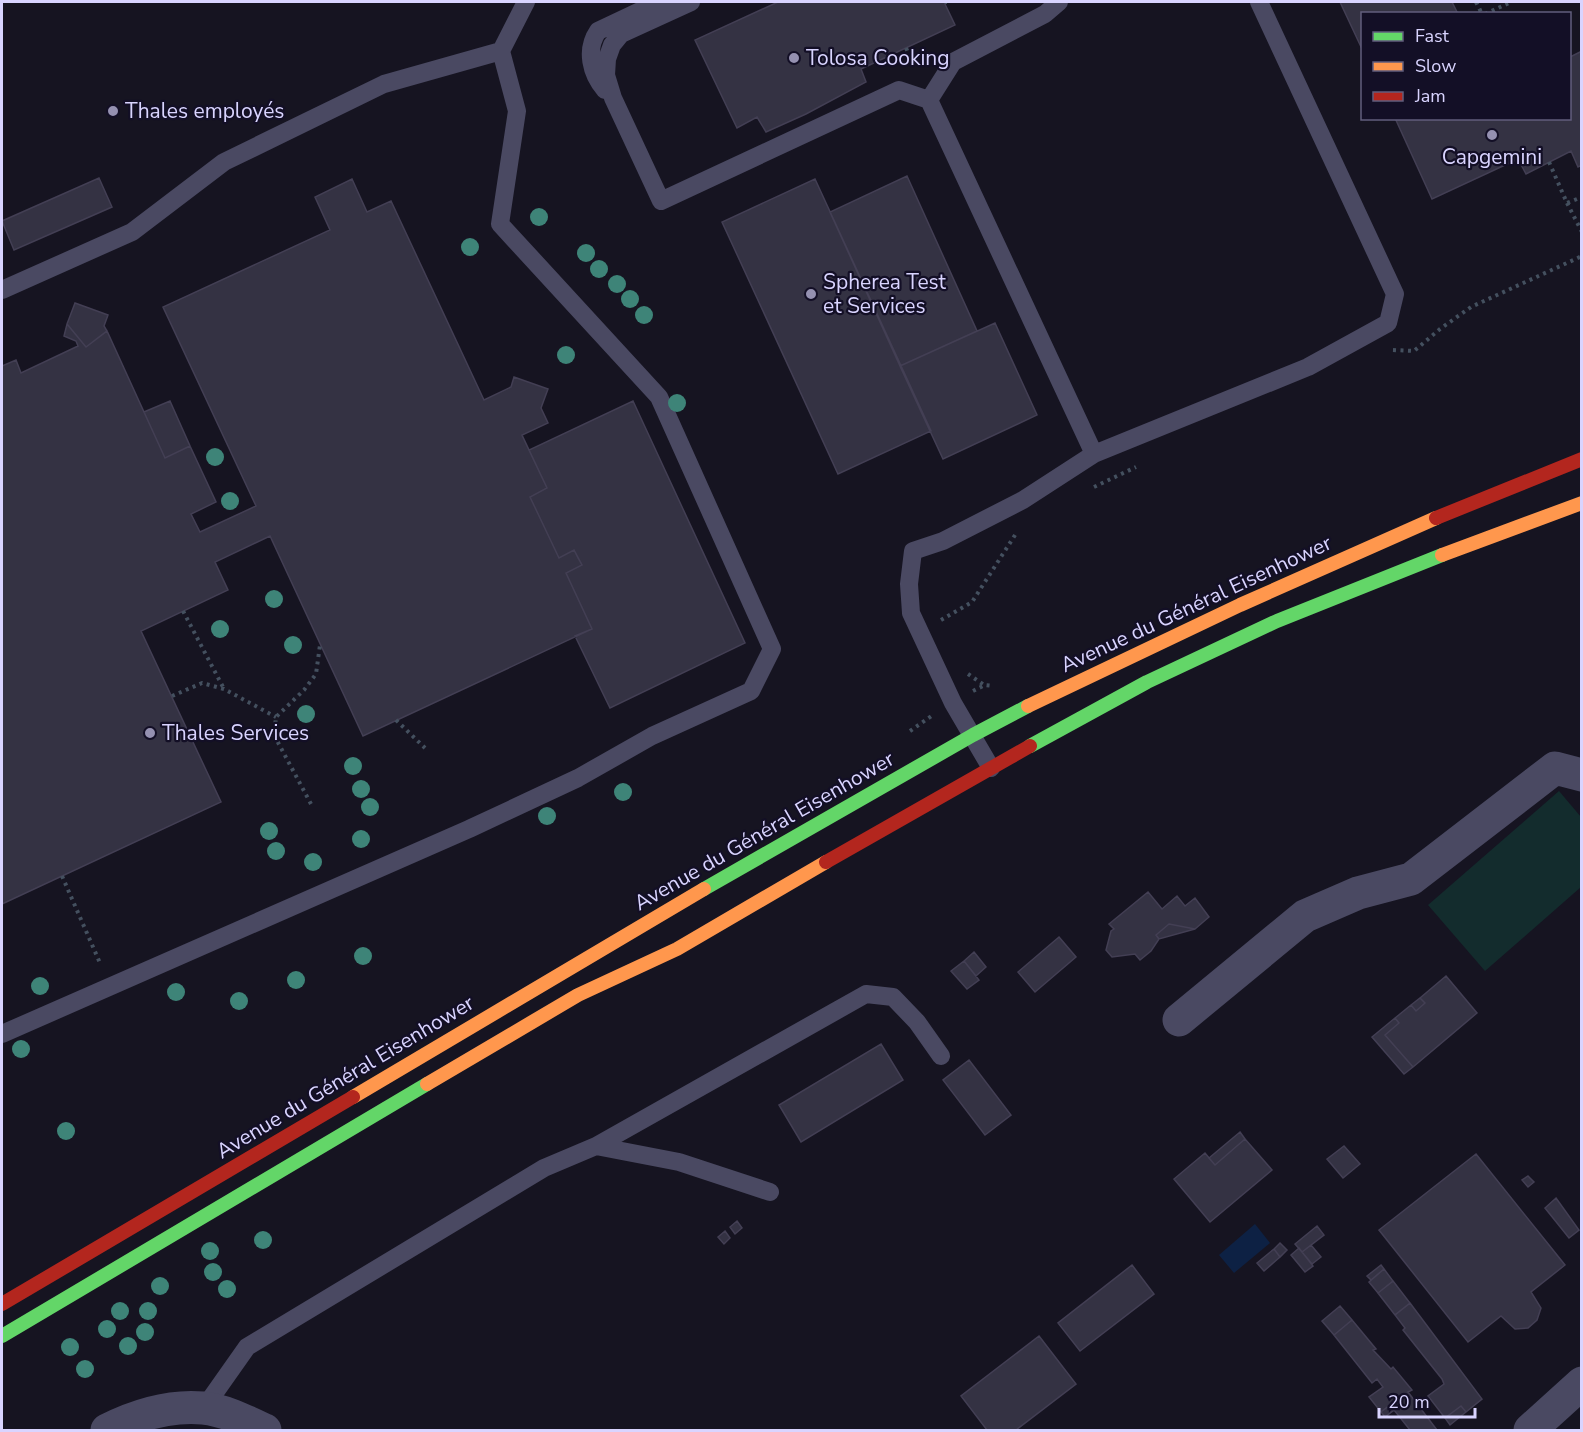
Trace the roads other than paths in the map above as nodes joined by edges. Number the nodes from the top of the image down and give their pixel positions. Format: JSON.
{"nodes":[{"id":1,"x":526,"y":2,"type":"edge"},
{"id":2,"x":659,"y":2,"type":"edge"},
{"id":3,"x":691,"y":2,"type":"edge"},
{"id":4,"x":1059,"y":2,"type":"edge"},
{"id":5,"x":1259,"y":2,"type":"edge"},
{"id":6,"x":501,"y":51,"type":"junction"},
{"id":7,"x":613,"y":98,"type":"junction"},
{"id":8,"x":929,"y":100,"type":"junction"},
{"id":9,"x":2,"y":290,"type":"edge"},
{"id":10,"x":1094,"y":454,"type":"junction"},
{"id":11,"x":1581,"y":459,"type":"edge"},
{"id":12,"x":1581,"y":504,"type":"edge"},
{"id":13,"x":973,"y":735,"type":"junction"},
{"id":14,"x":991,"y":768,"type":"junction"},
{"id":15,"x":1581,"y":775,"type":"edge"},
{"id":16,"x":1179,"y":1020,"type":"dead end"},
{"id":17,"x":2,"y":1034,"type":"edge"},
{"id":18,"x":941,"y":1056,"type":"dead end"},
{"id":19,"x":596,"y":1146,"type":"junction"},
{"id":20,"x":770,"y":1192,"type":"dead end"},
{"id":21,"x":2,"y":1304,"type":"edge"},
{"id":22,"x":2,"y":1336,"type":"edge"},
{"id":23,"x":1581,"y":1383,"type":"edge"},
{"id":24,"x":204,"y":1408,"type":"junction"},
{"id":25,"x":107,"y":1431,"type":"edge"},
{"id":26,"x":265,"y":1431,"type":"edge"},
{"id":27,"x":1530,"y":1431,"type":"edge"}],
"edges":[{"from":1,"to":6,"type":"lane"},
{"from":2,"to":7,"type":"lane"},
{"from":3,"to":7,"type":"lane"},
{"from":4,"to":8,"type":"lane"},
{"from":5,"to":10,"type":"lane"},
{"from":6,"to":9,"type":"lane"},
{"from":6,"to":17,"type":"lane"},
{"from":7,"to":8,"type":"lane"},
{"from":8,"to":10,"type":"lane"},
{"from":10,"to":13,"type":"lane"},
{"from":11,"to":13,"type":"main road","name":"Avenue du Général Eisenhower"},
{"from":12,"to":14,"type":"main road"},
{"from":13,"to":14,"type":"lane"},
{"from":13,"to":21,"type":"main road","name":"Avenue du Général Eisenhower"},
{"from":14,"to":22,"type":"main road"},
{"from":15,"to":16,"type":"street"},
{"from":18,"to":19,"type":"lane"},
{"from":19,"to":20,"type":"lane"},
{"from":19,"to":24,"type":"lane"},
{"from":23,"to":27,"type":"street"},
{"from":24,"to":25,"type":"street"},
{"from":24,"to":26,"type":"street"}]}
